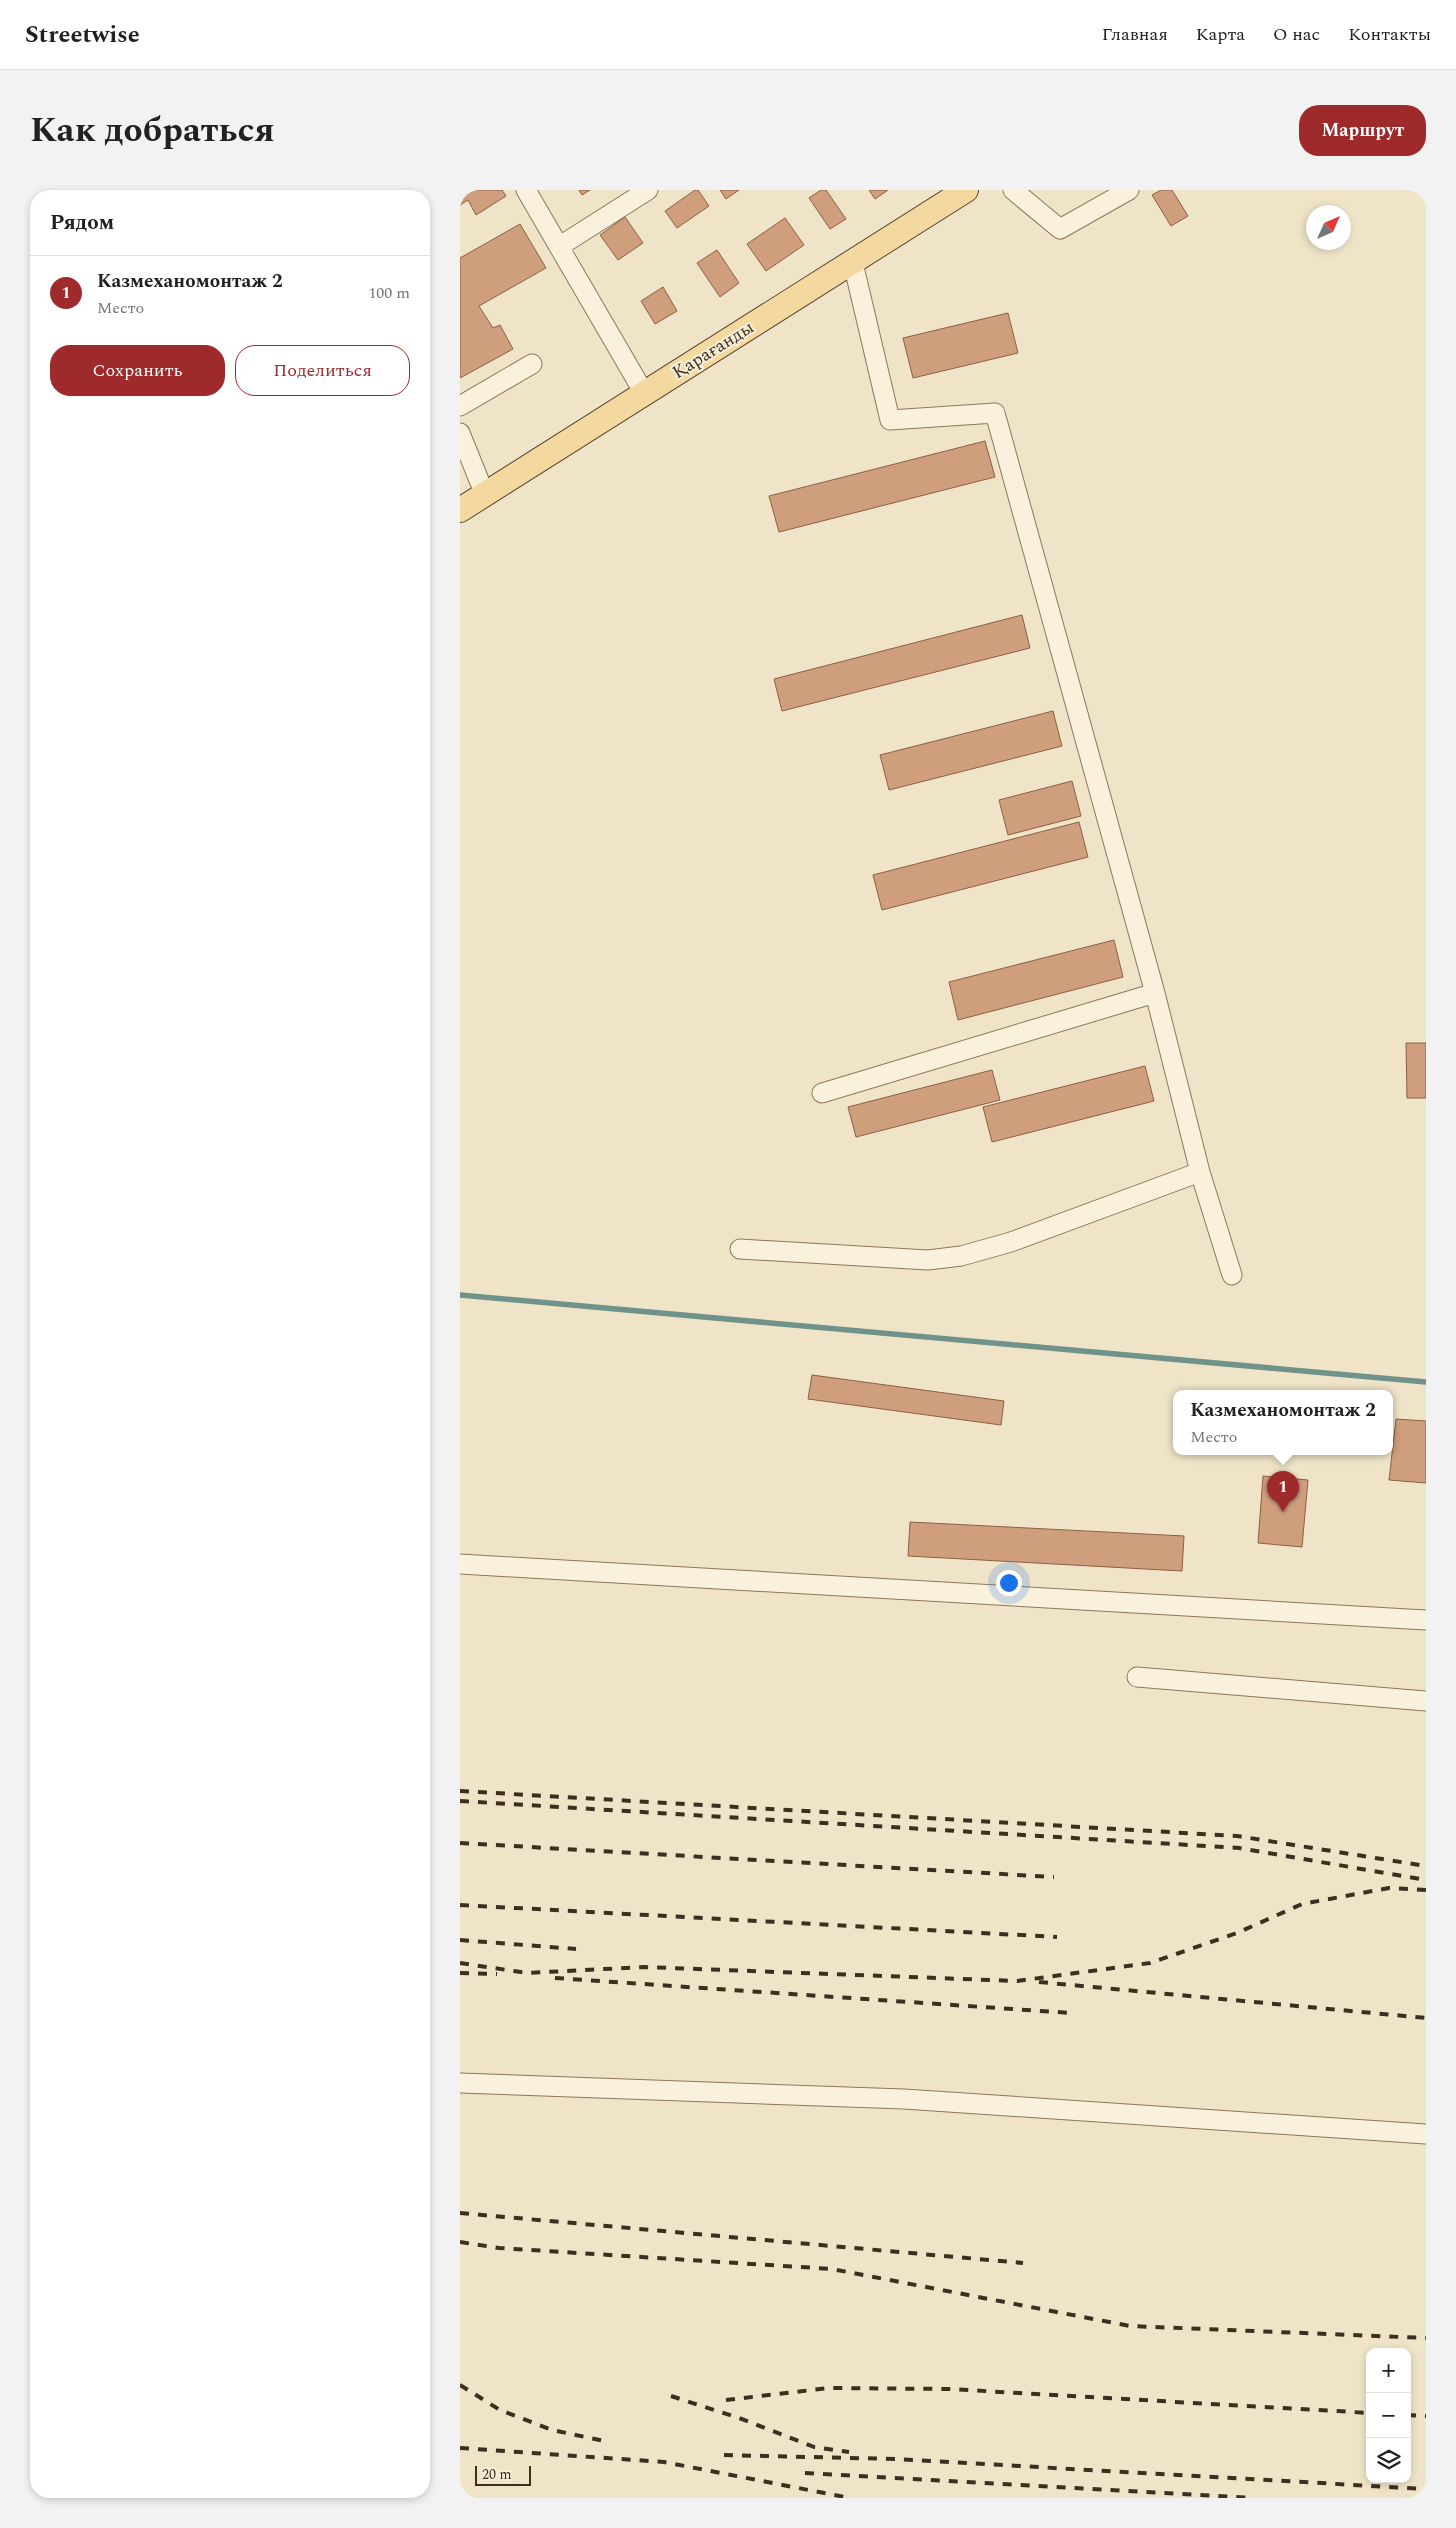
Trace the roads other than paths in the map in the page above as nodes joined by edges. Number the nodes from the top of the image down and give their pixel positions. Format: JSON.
{"nodes":[{"id":1,"x":526,"y":190,"type":"edge"},
{"id":2,"x":648,"y":190,"type":"edge"},
{"id":3,"x":966,"y":190,"type":"edge"},
{"id":4,"x":1014,"y":190,"type":"edge"},
{"id":5,"x":1129,"y":190,"type":"edge"},
{"id":6,"x":560,"y":246,"type":"junction"},
{"id":7,"x":853,"y":263,"type":"junction"},
{"id":8,"x":532,"y":364,"type":"dead end"},
{"id":9,"x":644,"y":393,"type":"junction"},
{"id":10,"x":460,"y":406,"type":"edge"},
{"id":11,"x":460,"y":434,"type":"edge"},
{"id":12,"x":485,"y":495,"type":"junction"},
{"id":13,"x":460,"y":510,"type":"edge"},
{"id":14,"x":1155,"y":993,"type":"junction"},
{"id":15,"x":822,"y":1093,"type":"dead end"},
{"id":16,"x":1200,"y":1172,"type":"junction"},
{"id":17,"x":740,"y":1249,"type":"dead end"},
{"id":18,"x":1232,"y":1274,"type":"dead end"},
{"id":19,"x":460,"y":1564,"type":"edge"},
{"id":20,"x":1426,"y":1620,"type":"edge"},
{"id":21,"x":1137,"y":1677,"type":"dead end"},
{"id":22,"x":1426,"y":1701,"type":"edge"},
{"id":23,"x":460,"y":2083,"type":"edge"},
{"id":24,"x":1426,"y":2134,"type":"edge"}],
"edges":[{"from":1,"to":6,"type":"street"},
{"from":2,"to":6,"type":"street"},
{"from":3,"to":7,"type":"main road","name":"Қарағанды"},
{"from":4,"to":5,"type":"street"},
{"from":6,"to":9,"type":"street"},
{"from":7,"to":9,"type":"main road","name":"Қарағанды"},
{"from":7,"to":14,"type":"street"},
{"from":8,"to":10,"type":"street"},
{"from":9,"to":12,"type":"main road","name":"Қарағанды"},
{"from":11,"to":12,"type":"street"},
{"from":12,"to":13,"type":"main road","name":"Қарағанды"},
{"from":14,"to":15,"type":"street"},
{"from":14,"to":16,"type":"street"},
{"from":16,"to":17,"type":"street"},
{"from":16,"to":18,"type":"street"},
{"from":19,"to":20,"type":"street"},
{"from":21,"to":22,"type":"street"},
{"from":23,"to":24,"type":"street"}]}
